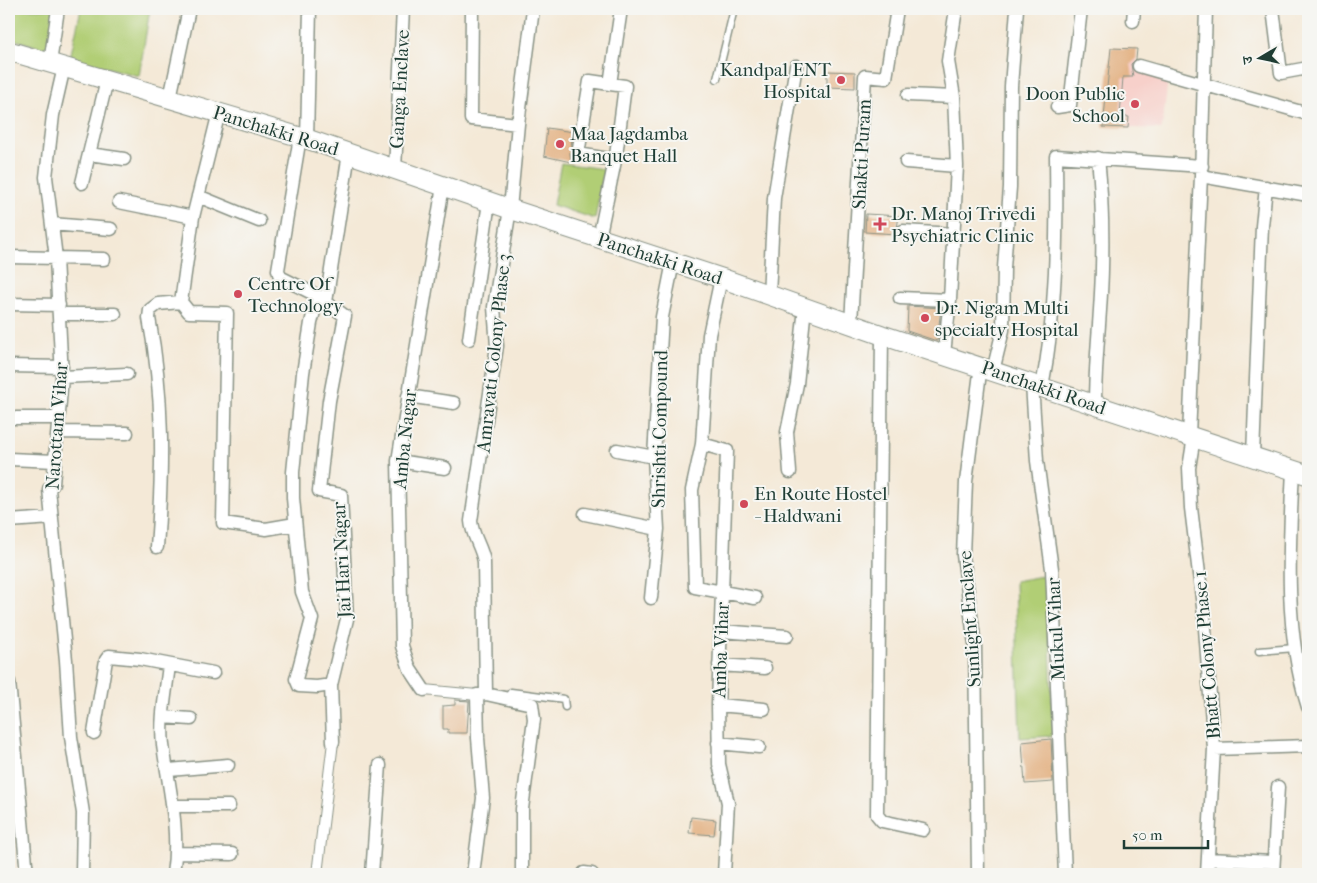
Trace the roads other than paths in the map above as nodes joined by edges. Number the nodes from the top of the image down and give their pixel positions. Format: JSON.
{"nodes":[{"id":1,"x":58,"y":9,"type":"edge"},
{"id":2,"x":189,"y":9,"type":"edge"},
{"id":3,"x":310,"y":9,"type":"edge"},
{"id":4,"x":403,"y":9,"type":"edge"},
{"id":5,"x":472,"y":9,"type":"edge"},
{"id":6,"x":533,"y":9,"type":"edge"},
{"id":7,"x":621,"y":9,"type":"edge"},
{"id":8,"x":734,"y":9,"type":"edge"},
{"id":9,"x":897,"y":9,"type":"edge"},
{"id":10,"x":956,"y":9,"type":"edge"},
{"id":11,"x":1017,"y":9,"type":"edge"},
{"id":12,"x":1081,"y":9,"type":"edge"},
{"id":13,"x":1206,"y":9,"type":"edge"},
{"id":14,"x":1273,"y":9,"type":"edge"},
{"id":15,"x":9,"y":51,"type":"edge"},
{"id":16,"x":57,"y":65,"type":"junction"},
{"id":17,"x":796,"y":66,"type":"dead end"},
{"id":18,"x":1139,"y":66,"type":"dead end"},
{"id":19,"x":1308,"y":68,"type":"edge"},
{"id":20,"x":717,"y":79,"type":"dead end"},
{"id":21,"x":107,"y":80,"type":"junction"},
{"id":22,"x":610,"y":84,"type":"junction"},
{"id":23,"x":1204,"y":84,"type":"junction"},
{"id":24,"x":908,"y":95,"type":"dead end"},
{"id":25,"x":954,"y":97,"type":"junction"},
{"id":26,"x":170,"y":98,"type":"junction"},
{"id":27,"x":1057,"y":107,"type":"dead end"},
{"id":28,"x":219,"y":112,"type":"junction"},
{"id":29,"x":1308,"y":114,"type":"edge"},
{"id":30,"x":518,"y":124,"type":"junction"},
{"id":31,"x":304,"y":138,"type":"junction"},
{"id":32,"x":348,"y":153,"type":"junction"},
{"id":33,"x":89,"y":154,"type":"junction"},
{"id":34,"x":1098,"y":158,"type":"junction"},
{"id":35,"x":124,"y":159,"type":"dead end"},
{"id":36,"x":615,"y":160,"type":"junction"},
{"id":37,"x":906,"y":162,"type":"dead end"},
{"id":38,"x":957,"y":166,"type":"junction"},
{"id":39,"x":394,"y":169,"type":"junction"},
{"id":40,"x":1201,"y":171,"type":"junction"},
{"id":41,"x":82,"y":183,"type":"dead end"},
{"id":42,"x":444,"y":186,"type":"junction"},
{"id":43,"x":1266,"y":187,"type":"junction"},
{"id":44,"x":1308,"y":195,"type":"edge"},
{"id":45,"x":198,"y":196,"type":"junction"},
{"id":46,"x":120,"y":202,"type":"dead end"},
{"id":47,"x":489,"y":202,"type":"junction"},
{"id":48,"x":510,"y":209,"type":"junction"},
{"id":49,"x":192,"y":217,"type":"junction"},
{"id":50,"x":259,"y":221,"type":"dead end"},
{"id":51,"x":52,"y":224,"type":"junction"},
{"id":52,"x":111,"y":229,"type":"dead end"},
{"id":53,"x":902,"y":231,"type":"dead end"},
{"id":54,"x":952,"y":234,"type":"junction"},
{"id":55,"x":599,"y":238,"type":"junction"},
{"id":56,"x":9,"y":257,"type":"edge"},
{"id":57,"x":56,"y":258,"type":"junction"},
{"id":58,"x":104,"y":259,"type":"dead end"},
{"id":59,"x":673,"y":262,"type":"junction"},
{"id":60,"x":721,"y":278,"type":"junction"},
{"id":61,"x":769,"y":295,"type":"junction"},
{"id":62,"x":900,"y":298,"type":"dead end"},
{"id":63,"x":322,"y":299,"type":"junction"},
{"id":64,"x":950,"y":300,"type":"junction"},
{"id":65,"x":181,"y":302,"type":"junction"},
{"id":66,"x":9,"y":304,"type":"edge"},
{"id":67,"x":804,"y":307,"type":"junction"},
{"id":68,"x":59,"y":309,"type":"junction"},
{"id":69,"x":115,"y":314,"type":"dead end"},
{"id":70,"x":851,"y":324,"type":"junction"},
{"id":71,"x":882,"y":335,"type":"junction"},
{"id":72,"x":469,"y":339,"type":"dead end"},
{"id":73,"x":944,"y":354,"type":"junction"},
{"id":74,"x":9,"y":366,"type":"edge"},
{"id":75,"x":987,"y":368,"type":"junction"},
{"id":76,"x":62,"y":372,"type":"junction"},
{"id":77,"x":127,"y":374,"type":"dead end"},
{"id":78,"x":1037,"y":386,"type":"junction"},
{"id":79,"x":408,"y":396,"type":"junction"},
{"id":80,"x":454,"y":403,"type":"dead end"},
{"id":81,"x":1095,"y":404,"type":"junction"},
{"id":82,"x":9,"y":418,"type":"edge"},
{"id":83,"x":59,"y":418,"type":"junction"},
{"id":84,"x":58,"y":432,"type":"junction"},
{"id":85,"x":127,"y":433,"type":"dead end"},
{"id":86,"x":1192,"y":436,"type":"junction"},
{"id":87,"x":702,"y":444,"type":"junction"},
{"id":88,"x":617,"y":450,"type":"dead end"},
{"id":89,"x":1253,"y":456,"type":"junction"},
{"id":90,"x":654,"y":457,"type":"junction"},
{"id":91,"x":9,"y":459,"type":"edge"},
{"id":92,"x":55,"y":461,"type":"junction"},
{"id":93,"x":398,"y":461,"type":"junction"},
{"id":94,"x":445,"y":468,"type":"dead end"},
{"id":95,"x":790,"y":472,"type":"dead end"},
{"id":96,"x":1300,"y":472,"type":"edge"},
{"id":97,"x":585,"y":514,"type":"dead end"},
{"id":98,"x":52,"y":518,"type":"junction"},
{"id":99,"x":9,"y":521,"type":"edge"},
{"id":100,"x":295,"y":524,"type":"junction"},
{"id":101,"x":658,"y":529,"type":"junction"},
{"id":102,"x":157,"y":547,"type":"dead end"},
{"id":103,"x":722,"y":592,"type":"junction"},
{"id":104,"x":651,"y":598,"type":"dead end"},
{"id":105,"x":755,"y":598,"type":"dead end"},
{"id":106,"x":721,"y":631,"type":"junction"},
{"id":107,"x":787,"y":636,"type":"dead end"},
{"id":108,"x":1295,"y":648,"type":"junction"},
{"id":109,"x":1259,"y":651,"type":"dead end"},
{"id":110,"x":719,"y":665,"type":"junction"},
{"id":111,"x":169,"y":666,"type":"junction"},
{"id":112,"x":765,"y":668,"type":"dead end"},
{"id":113,"x":213,"y":673,"type":"dead end"},
{"id":114,"x":9,"y":682,"type":"edge"},
{"id":115,"x":331,"y":685,"type":"junction"},
{"id":116,"x":424,"y":690,"type":"joint"},
{"id":117,"x":482,"y":694,"type":"junction"},
{"id":118,"x":507,"y":698,"type":"junction"},
{"id":119,"x":718,"y":705,"type":"junction"},
{"id":120,"x":565,"y":707,"type":"dead end"},
{"id":121,"x":1308,"y":707,"type":"edge"},
{"id":122,"x":764,"y":709,"type":"dead end"},
{"id":123,"x":163,"y":717,"type":"junction"},
{"id":124,"x":191,"y":719,"type":"dead end"},
{"id":125,"x":94,"y":733,"type":"dead end"},
{"id":126,"x":333,"y":742,"type":"joint"},
{"id":127,"x":718,"y":743,"type":"junction"},
{"id":128,"x":1308,"y":746,"type":"edge"},
{"id":129,"x":760,"y":747,"type":"dead end"},
{"id":130,"x":1214,"y":749,"type":"junction"},
{"id":131,"x":228,"y":765,"type":"dead end"},
{"id":132,"x":380,"y":765,"type":"dead end"},
{"id":133,"x":169,"y":770,"type":"junction"},
{"id":134,"x":1278,"y":787,"type":"dead end"},
{"id":135,"x":173,"y":806,"type":"junction"},
{"id":136,"x":230,"y":806,"type":"dead end"},
{"id":137,"x":923,"y":830,"type":"dead end"},
{"id":138,"x":177,"y":853,"type":"junction"},
{"id":139,"x":232,"y":854,"type":"dead end"},
{"id":140,"x":1208,"y":859,"type":"junction"},
{"id":141,"x":1273,"y":868,"type":"edge"},
{"id":142,"x":27,"y":874,"type":"edge"},
{"id":143,"x":82,"y":874,"type":"edge"},
{"id":144,"x":173,"y":874,"type":"edge"},
{"id":145,"x":317,"y":874,"type":"edge"},
{"id":146,"x":372,"y":874,"type":"edge"},
{"id":147,"x":473,"y":874,"type":"edge"},
{"id":148,"x":522,"y":874,"type":"edge"},
{"id":149,"x":724,"y":874,"type":"edge"},
{"id":150,"x":978,"y":874,"type":"edge"},
{"id":151,"x":1065,"y":874,"type":"edge"},
{"id":152,"x":1207,"y":874,"type":"edge"}],
"edges":[{"from":1,"to":16,"type":"street","name":"Narottam Vihar"},
{"from":2,"to":26,"type":"street"},
{"from":3,"to":31,"type":"street"},
{"from":4,"to":39,"type":"street","name":"Ganga Enclave"},
{"from":5,"to":30,"type":"street"},
{"from":6,"to":30,"type":"street","name":"Amravati Colony Phase 3"},
{"from":7,"to":22,"type":"street"},
{"from":8,"to":20,"type":"lane"},
{"from":9,"to":70,"type":"street","name":"Shakti Puram"},
{"from":10,"to":25,"type":"street"},
{"from":11,"to":75,"type":"street","name":"Sunlight Enclave"},
{"from":12,"to":27,"type":"street"},
{"from":13,"to":23,"type":"street","name":"Bhatt Colony Phase 1"},
{"from":14,"to":19,"type":"street"},
{"from":15,"to":16,"type":"main road","name":"Panchakki Road"},
{"from":16,"to":21,"type":"main road","name":"Panchakki Road"},
{"from":16,"to":51,"type":"street","name":"Narottam Vihar"},
{"from":17,"to":61,"type":"street"},
{"from":18,"to":23,"type":"street"},
{"from":21,"to":26,"type":"main road","name":"Panchakki Road"},
{"from":21,"to":33,"type":"street"},
{"from":22,"to":36,"type":"street"},
{"from":22,"to":36,"type":"street"},
{"from":23,"to":29,"type":"street"},
{"from":23,"to":40,"type":"street","name":"Bhatt Colony Phase 1"},
{"from":24,"to":25,"type":"street"},
{"from":25,"to":38,"type":"street"},
{"from":26,"to":28,"type":"main road","name":"Panchakki Road"},
{"from":28,"to":31,"type":"main road","name":"Panchakki Road"},
{"from":28,"to":45,"type":"street"},
{"from":30,"to":48,"type":"street","name":"Amravati Colony Phase 3"},
{"from":31,"to":32,"type":"main road","name":"Panchakki Road"},
{"from":31,"to":63,"type":"street"},
{"from":32,"to":39,"type":"main road","name":"Panchakki Road"},
{"from":32,"to":63,"type":"street"},
{"from":33,"to":35,"type":"street"},
{"from":33,"to":41,"type":"street"},
{"from":34,"to":40,"type":"street"},
{"from":34,"to":78,"type":"street","name":"Mukul Vihar"},
{"from":34,"to":81,"type":"street"},
{"from":36,"to":55,"type":"street"},
{"from":37,"to":38,"type":"street"},
{"from":38,"to":54,"type":"street"},
{"from":39,"to":42,"type":"main road","name":"Panchakki Road"},
{"from":40,"to":43,"type":"street"},
{"from":40,"to":86,"type":"street","name":"Bhatt Colony Phase 1"},
{"from":42,"to":47,"type":"main road","name":"Panchakki Road"},
{"from":42,"to":79,"type":"street","name":"Amba Nagar"},
{"from":43,"to":44,"type":"street"},
{"from":43,"to":89,"type":"street"},
{"from":45,"to":49,"type":"street"},
{"from":45,"to":50,"type":"street"},
{"from":46,"to":49,"type":"street"},
{"from":47,"to":48,"type":"main road","name":"Panchakki Road"},
{"from":47,"to":72,"type":"street"},
{"from":48,"to":55,"type":"main road","name":"Panchakki Road"},
{"from":48,"to":117,"type":"street","name":"Amravati Colony Phase 3"},
{"from":49,"to":65,"type":"street"},
{"from":51,"to":52,"type":"street"},
{"from":51,"to":57,"type":"street","name":"Narottam Vihar"},
{"from":53,"to":54,"type":"street"},
{"from":54,"to":64,"type":"street"},
{"from":55,"to":59,"type":"main road","name":"Panchakki Road"},
{"from":56,"to":57,"type":"street"},
{"from":57,"to":58,"type":"street"},
{"from":57,"to":68,"type":"street","name":"Narottam Vihar"},
{"from":59,"to":60,"type":"main road","name":"Panchakki Road"},
{"from":59,"to":90,"type":"street","name":"Shrishti Compound"},
{"from":60,"to":61,"type":"main road","name":"Panchakki Road"},
{"from":60,"to":87,"type":"street"},
{"from":61,"to":67,"type":"main road","name":"Panchakki Road"},
{"from":62,"to":64,"type":"street"},
{"from":63,"to":100,"type":"street"},
{"from":63,"to":115,"type":"street","name":"Jai Hari Nagar"},
{"from":64,"to":73,"type":"street"},
{"from":65,"to":100,"type":"street"},
{"from":65,"to":102,"type":"street"},
{"from":66,"to":68,"type":"street"},
{"from":67,"to":70,"type":"main road","name":"Panchakki Road"},
{"from":67,"to":95,"type":"street"},
{"from":68,"to":69,"type":"street"},
{"from":68,"to":76,"type":"street","name":"Narottam Vihar"},
{"from":70,"to":71,"type":"main road","name":"Panchakki Road"},
{"from":71,"to":73,"type":"main road","name":"Panchakki Road"},
{"from":71,"to":137,"type":"street"},
{"from":73,"to":75,"type":"main road","name":"Panchakki Road"},
{"from":74,"to":76,"type":"street"},
{"from":75,"to":78,"type":"main road","name":"Panchakki Road"},
{"from":75,"to":150,"type":"street","name":"Sunlight Enclave"},
{"from":76,"to":77,"type":"street"},
{"from":76,"to":83,"type":"street","name":"Narottam Vihar"},
{"from":78,"to":81,"type":"main road","name":"Panchakki Road"},
{"from":78,"to":151,"type":"street","name":"Mukul Vihar"},
{"from":79,"to":80,"type":"street"},
{"from":79,"to":93,"type":"street","name":"Amba Nagar"},
{"from":81,"to":86,"type":"main road","name":"Panchakki Road"},
{"from":82,"to":83,"type":"street"},
{"from":83,"to":84,"type":"street","name":"Narottam Vihar"},
{"from":84,"to":85,"type":"street"},
{"from":84,"to":92,"type":"street","name":"Narottam Vihar"},
{"from":86,"to":89,"type":"main road","name":"Panchakki Road"},
{"from":86,"to":130,"type":"street","name":"Bhatt Colony Phase 1"},
{"from":87,"to":103,"type":"street","name":"Amba Vihar"},
{"from":87,"to":103,"type":"street"},
{"from":88,"to":90,"type":"street"},
{"from":89,"to":96,"type":"main road","name":"Panchakki Road"},
{"from":90,"to":101,"type":"street","name":"Shrishti Compound"},
{"from":91,"to":92,"type":"street"},
{"from":92,"to":98,"type":"street","name":"Narottam Vihar"},
{"from":93,"to":94,"type":"street"},
{"from":93,"to":116,"type":"street","name":"Amba Nagar"},
{"from":96,"to":108,"type":"street"},
{"from":97,"to":101,"type":"street"},
{"from":98,"to":99,"type":"street"},
{"from":98,"to":143,"type":"street","name":"Narottam Vihar"},
{"from":100,"to":115,"type":"street"},
{"from":101,"to":104,"type":"street","name":"Shrishti Compound"},
{"from":103,"to":105,"type":"street"},
{"from":103,"to":106,"type":"street","name":"Amba Vihar"},
{"from":106,"to":107,"type":"street"},
{"from":106,"to":110,"type":"street","name":"Amba Vihar"},
{"from":108,"to":109,"type":"lane"},
{"from":108,"to":121,"type":"street"},
{"from":110,"to":112,"type":"street"},
{"from":110,"to":119,"type":"street","name":"Amba Vihar"},
{"from":111,"to":113,"type":"street"},
{"from":111,"to":123,"type":"street"},
{"from":111,"to":125,"type":"street"},
{"from":114,"to":142,"type":"street"},
{"from":115,"to":126,"type":"street","name":"Jai Hari Nagar"},
{"from":116,"to":117,"type":"street"},
{"from":117,"to":118,"type":"street"},
{"from":117,"to":147,"type":"street"},
{"from":118,"to":120,"type":"lane"},
{"from":118,"to":148,"type":"street"},
{"from":119,"to":122,"type":"street"},
{"from":119,"to":127,"type":"street","name":"Amba Vihar"},
{"from":123,"to":124,"type":"street"},
{"from":123,"to":133,"type":"street"},
{"from":126,"to":145,"type":"street","name":"Jai Hari Nagar"},
{"from":127,"to":129,"type":"street"},
{"from":127,"to":149,"type":"street","name":"Amba Vihar"},
{"from":128,"to":130,"type":"street"},
{"from":130,"to":140,"type":"street","name":"Bhatt Colony Phase 1"},
{"from":131,"to":133,"type":"street"},
{"from":132,"to":146,"type":"street"},
{"from":133,"to":135,"type":"street"},
{"from":134,"to":141,"type":"street"},
{"from":135,"to":136,"type":"street"},
{"from":135,"to":138,"type":"street"},
{"from":138,"to":139,"type":"street"},
{"from":138,"to":144,"type":"street"},
{"from":140,"to":141,"type":"street"},
{"from":140,"to":152,"type":"street","name":"Bhatt Colony Phase 1"}]}
